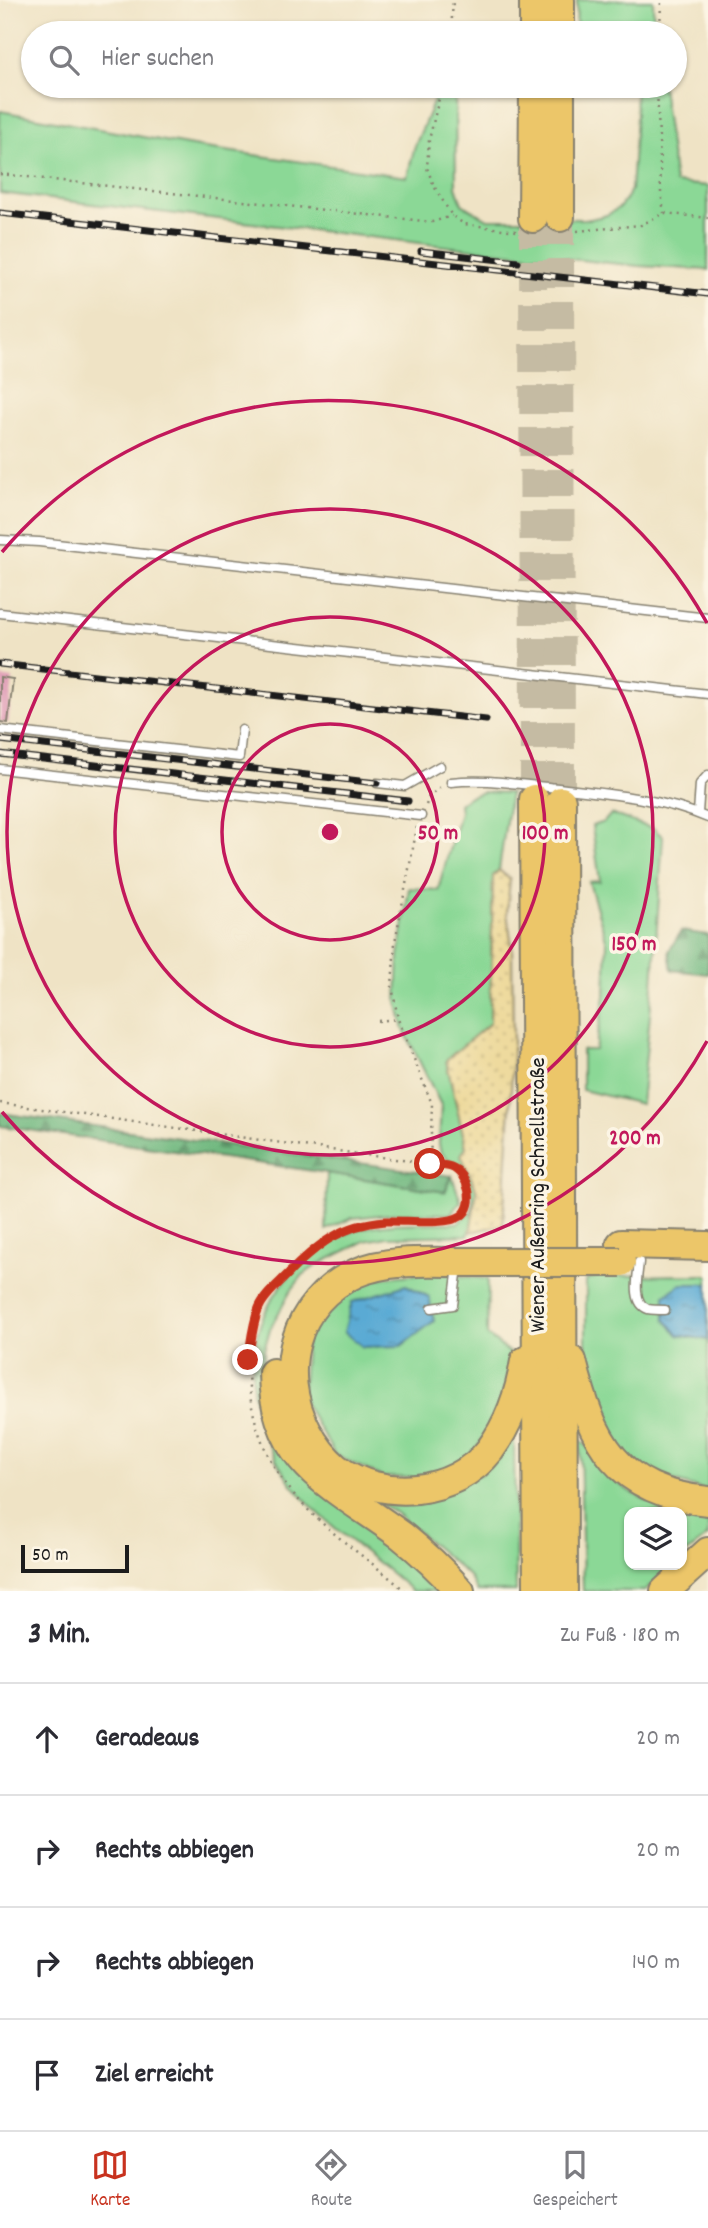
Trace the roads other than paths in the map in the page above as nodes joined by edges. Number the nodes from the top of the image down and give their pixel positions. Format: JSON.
{"nodes":[{"id":1,"x":534,"y":0,"type":"edge"},
{"id":2,"x":559,"y":0,"type":"edge"},
{"id":3,"x":534,"y":21,"type":"edge"},
{"id":4,"x":559,"y":21,"type":"edge"},
{"id":5,"x":535,"y":98,"type":"edge"},
{"id":6,"x":559,"y":98,"type":"edge"},
{"id":7,"x":0,"y":540,"type":"edge"},
{"id":8,"x":0,"y":613,"type":"edge"},
{"id":9,"x":708,"y":618,"type":"edge"},
{"id":10,"x":708,"y":694,"type":"edge"},
{"id":11,"x":0,"y":730,"type":"edge"},
{"id":12,"x":242,"y":730,"type":"dead end"},
{"id":13,"x":440,"y":766,"type":"dead end"},
{"id":14,"x":0,"y":769,"type":"edge"},
{"id":15,"x":708,"y":775,"type":"edge"},
{"id":16,"x":451,"y":782,"type":"road end"},
{"id":17,"x":377,"y":783,"type":"dead end"},
{"id":18,"x":698,"y":813,"type":"junction"},
{"id":19,"x":421,"y":816,"type":"road end"},
{"id":20,"x":708,"y":818,"type":"edge"},
{"id":21,"x":708,"y":1246,"type":"edge"},
{"id":22,"x":471,"y":1256,"type":"junction"},
{"id":23,"x":627,"y":1256,"type":"junction"},
{"id":24,"x":708,"y":1264,"type":"edge"},
{"id":25,"x":536,"y":1282,"type":"junction"},
{"id":26,"x":432,"y":1308,"type":"dead end"},
{"id":27,"x":665,"y":1310,"type":"dead end"},
{"id":28,"x":562,"y":1321,"type":"junction"},
{"id":29,"x":708,"y":1502,"type":"edge"},
{"id":30,"x":708,"y":1552,"type":"edge"},
{"id":31,"x":460,"y":1591,"type":"edge"},
{"id":32,"x":538,"y":1591,"type":"edge"},
{"id":33,"x":564,"y":1591,"type":"edge"},
{"id":34,"x":664,"y":1591,"type":"edge"}],
"edges":[{"from":1,"to":3,"type":"highway"},
{"from":2,"to":4,"type":"highway"},
{"from":5,"to":6,"type":"highway"},
{"from":7,"to":9,"type":"lane"},
{"from":8,"to":10,"type":"lane"},
{"from":11,"to":12,"type":"lane"},
{"from":13,"to":17,"type":"lane"},
{"from":14,"to":19,"type":"lane"},
{"from":15,"to":18,"type":"lane"},
{"from":16,"to":18,"type":"lane"},
{"from":18,"to":20,"type":"lane"},
{"from":21,"to":23,"type":"highway"},
{"from":22,"to":23,"type":"highway"},
{"from":22,"to":25,"type":"highway"},
{"from":22,"to":26,"type":"lane"},
{"from":22,"to":31,"type":"highway"},
{"from":23,"to":24,"type":"highway"},
{"from":23,"to":27,"type":"lane"},
{"from":25,"to":28,"type":"highway","name":"Wiener Außenring Schnellstraße"},
{"from":25,"to":32,"type":"highway","name":"Wiener Außenring Schnellstraße"},
{"from":28,"to":29,"type":"highway"},
{"from":28,"to":33,"type":"highway","name":"Wiener Außenring Schnellstraße"},
{"from":30,"to":34,"type":"highway"}]}
